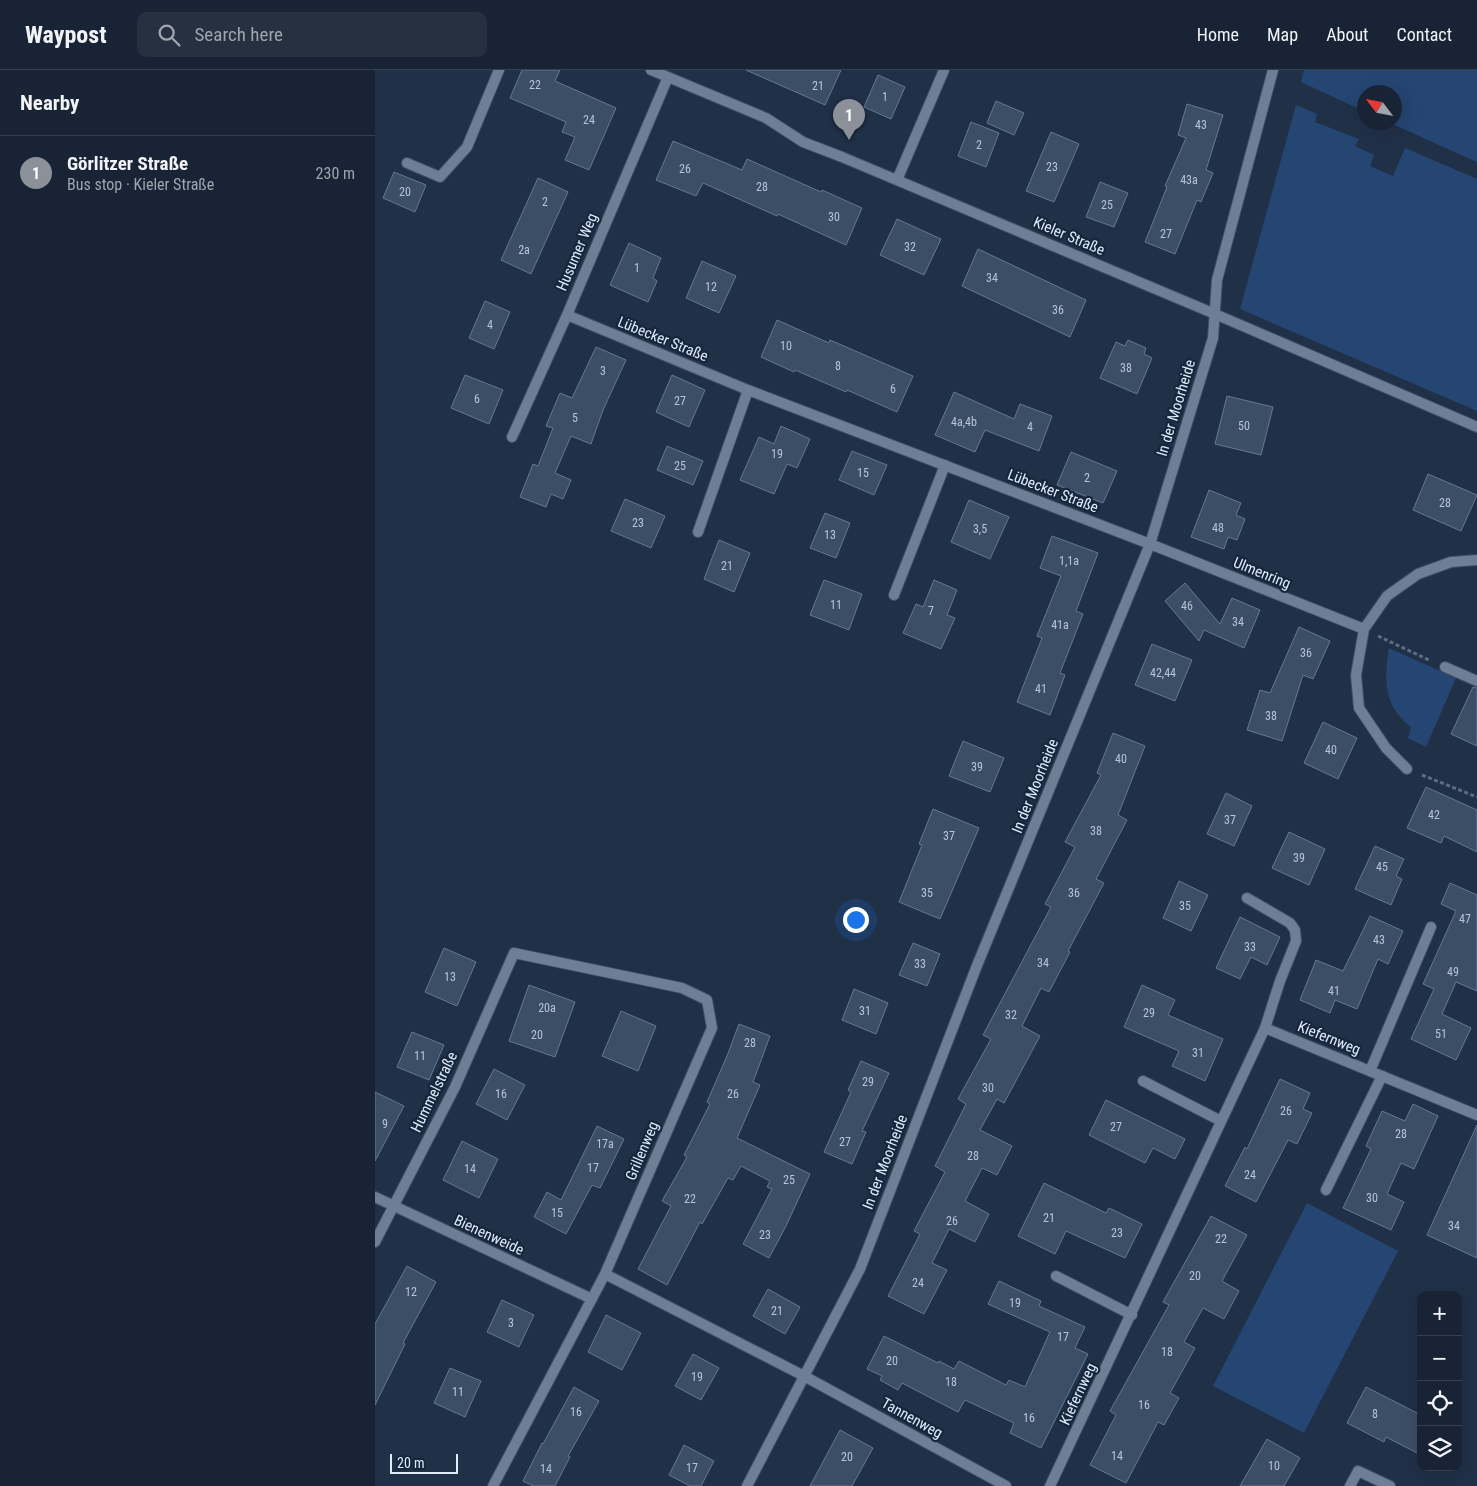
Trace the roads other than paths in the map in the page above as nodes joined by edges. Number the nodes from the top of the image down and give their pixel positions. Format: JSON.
{"nodes":[{"id":1,"x":499,"y":70,"type":"edge"},
{"id":2,"x":651,"y":70,"type":"edge"},
{"id":3,"x":944,"y":70,"type":"edge"},
{"id":4,"x":1273,"y":70,"type":"edge"},
{"id":5,"x":668,"y":77,"type":"junction"},
{"id":6,"x":407,"y":162,"type":"dead end"},
{"id":7,"x":897,"y":180,"type":"junction"},
{"id":8,"x":1215,"y":314,"type":"junction"},
{"id":9,"x":567,"y":315,"type":"junction"},
{"id":10,"x":748,"y":390,"type":"junction"},
{"id":11,"x":1477,"y":427,"type":"edge"},
{"id":12,"x":512,"y":437,"type":"dead end"},
{"id":13,"x":945,"y":465,"type":"junction"},
{"id":14,"x":699,"y":532,"type":"dead end"},
{"id":15,"x":1150,"y":544,"type":"junction"},
{"id":16,"x":1477,"y":560,"type":"edge"},
{"id":17,"x":894,"y":595,"type":"dead end"},
{"id":18,"x":1364,"y":629,"type":"junction"},
{"id":19,"x":1445,"y":667,"type":"road end"},
{"id":20,"x":1477,"y":681,"type":"edge"},
{"id":21,"x":1407,"y":769,"type":"road end"},
{"id":22,"x":1247,"y":898,"type":"dead end"},
{"id":23,"x":1431,"y":927,"type":"dead end"},
{"id":24,"x":514,"y":953,"type":"joint"},
{"id":25,"x":1265,"y":1028,"type":"junction"},
{"id":26,"x":1370,"y":1071,"type":"junction"},
{"id":27,"x":1382,"y":1076,"type":"junction"},
{"id":28,"x":1143,"y":1081,"type":"dead end"},
{"id":29,"x":1477,"y":1115,"type":"edge"},
{"id":30,"x":1221,"y":1121,"type":"junction"},
{"id":31,"x":1326,"y":1190,"type":"dead end"},
{"id":32,"x":375,"y":1197,"type":"edge"},
{"id":33,"x":393,"y":1207,"type":"junction"},
{"id":34,"x":375,"y":1242,"type":"edge"},
{"id":35,"x":605,"y":1274,"type":"junction"},
{"id":36,"x":1056,"y":1276,"type":"dead end"},
{"id":37,"x":592,"y":1299,"type":"junction"},
{"id":38,"x":1132,"y":1315,"type":"junction"},
{"id":39,"x":804,"y":1376,"type":"junction"},
{"id":40,"x":493,"y":1486,"type":"edge"},
{"id":41,"x":747,"y":1486,"type":"edge"},
{"id":42,"x":1006,"y":1486,"type":"edge"},
{"id":43,"x":1050,"y":1486,"type":"edge"},
{"id":44,"x":1349,"y":1486,"type":"edge"},
{"id":45,"x":1390,"y":1486,"type":"edge"}],
"edges":[{"from":1,"to":6,"type":"street"},
{"from":2,"to":5,"type":"street","name":"Kieler Straße"},
{"from":3,"to":7,"type":"street"},
{"from":4,"to":8,"type":"street","name":"In der Moorheide"},
{"from":5,"to":7,"type":"street","name":"Kieler Straße"},
{"from":5,"to":9,"type":"street","name":"Husumer Weg"},
{"from":7,"to":8,"type":"street","name":"Kieler Straße"},
{"from":8,"to":11,"type":"street","name":"Kieler Straße"},
{"from":8,"to":15,"type":"street","name":"In der Moorheide"},
{"from":9,"to":10,"type":"street","name":"Lübecker Straße"},
{"from":9,"to":12,"type":"street","name":"Husumer Weg"},
{"from":10,"to":13,"type":"street","name":"Lübecker Straße"},
{"from":10,"to":14,"type":"street"},
{"from":13,"to":15,"type":"street","name":"Lübecker Straße"},
{"from":13,"to":17,"type":"street"},
{"from":15,"to":18,"type":"street","name":"Ulmenring"},
{"from":15,"to":39,"type":"street","name":"In der Moorheide"},
{"from":16,"to":18,"type":"street"},
{"from":18,"to":21,"type":"street"},
{"from":19,"to":20,"type":"street"},
{"from":22,"to":25,"type":"street"},
{"from":23,"to":26,"type":"street"},
{"from":24,"to":33,"type":"street","name":"Hummelstraße"},
{"from":24,"to":35,"type":"street","name":"Grillenweg"},
{"from":25,"to":26,"type":"street","name":"Kiefernweg"},
{"from":25,"to":30,"type":"street","name":"Kiefernweg"},
{"from":26,"to":27,"type":"street","name":"Kiefernweg"},
{"from":27,"to":29,"type":"street","name":"Kiefernweg"},
{"from":27,"to":31,"type":"street"},
{"from":28,"to":30,"type":"street"},
{"from":30,"to":38,"type":"street","name":"Kiefernweg"},
{"from":32,"to":33,"type":"street","name":"Bienenweide"},
{"from":33,"to":34,"type":"street","name":"Hummelstraße"},
{"from":33,"to":37,"type":"street","name":"Bienenweide"},
{"from":35,"to":37,"type":"street","name":"Grillenweg"},
{"from":35,"to":39,"type":"street"},
{"from":36,"to":38,"type":"street"},
{"from":37,"to":40,"type":"street","name":"Grillenweg"},
{"from":38,"to":43,"type":"street","name":"Kiefernweg"},
{"from":39,"to":41,"type":"street","name":"In der Moorheide"},
{"from":39,"to":42,"type":"street","name":"Tannenweg"},
{"from":44,"to":45,"type":"street"}]}
